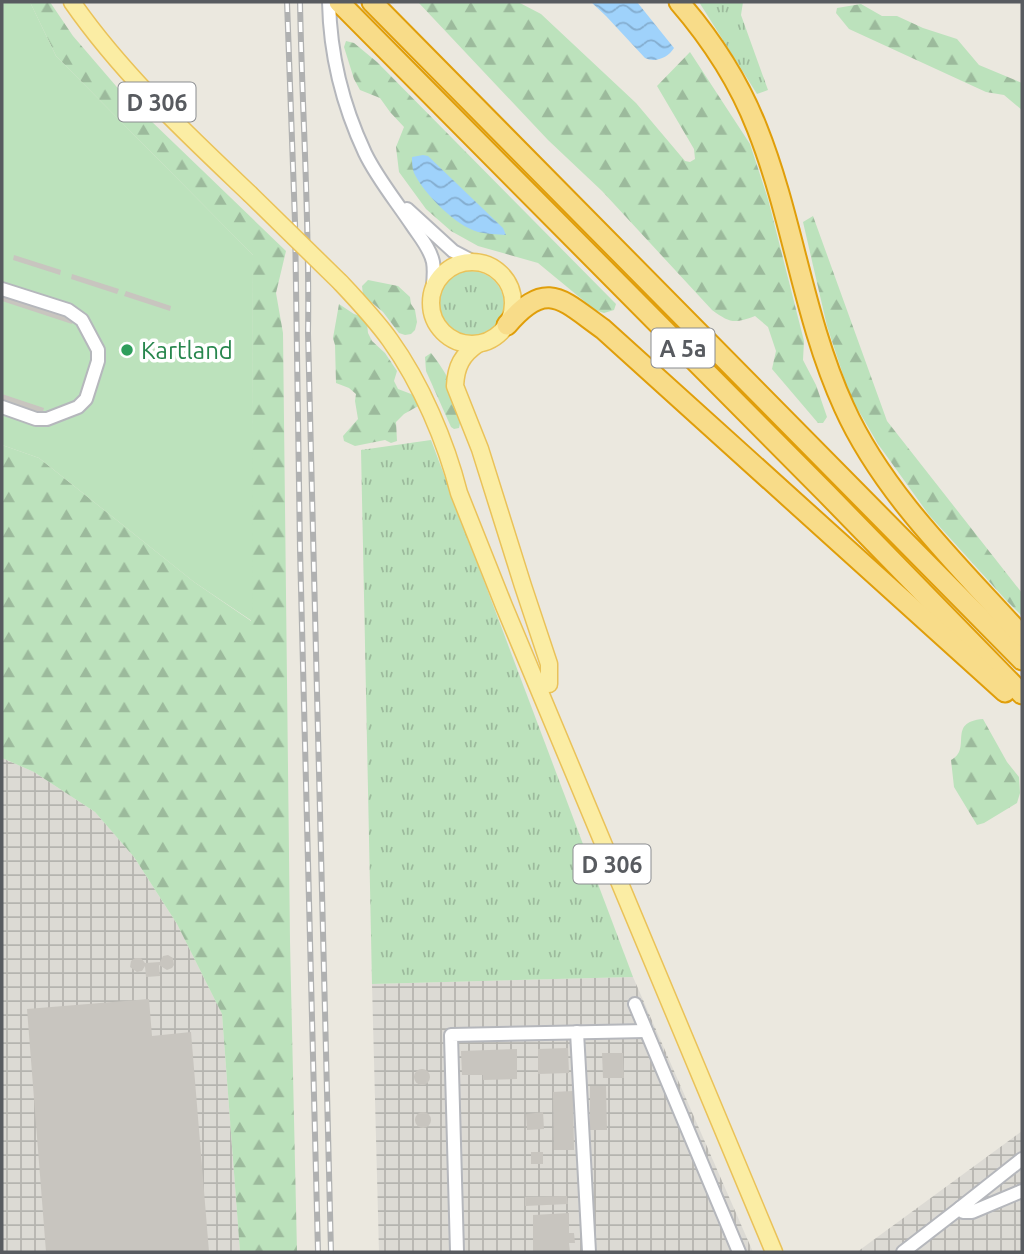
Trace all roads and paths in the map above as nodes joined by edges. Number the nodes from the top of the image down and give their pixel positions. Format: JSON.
{"nodes":[{"id":1,"x":72,"y":2,"type":"edge"},
{"id":2,"x":372,"y":2,"type":"edge"},
{"id":3,"x":679,"y":2,"type":"edge"},
{"id":4,"x":336,"y":3,"type":"edge"},
{"id":5,"x":392,"y":195,"type":"junction"},
{"id":6,"x":474,"y":262,"type":"junction"},
{"id":7,"x":2,"y":289,"type":"edge"},
{"id":8,"x":432,"y":295,"type":"junction"},
{"id":9,"x":508,"y":325,"type":"junction"},
{"id":10,"x":478,"y":344,"type":"junction"},
{"id":11,"x":2,"y":407,"type":"edge"},
{"id":12,"x":454,"y":475,"type":"junction"},
{"id":13,"x":1022,"y":636,"type":"edge"},
{"id":14,"x":1022,"y":660,"type":"edge"},
{"id":15,"x":548,"y":684,"type":"junction"},
{"id":16,"x":1022,"y":694,"type":"edge"},
{"id":17,"x":1022,"y":701,"type":"edge"},
{"id":18,"x":635,"y":1004,"type":"dead end"},
{"id":19,"x":646,"y":1031,"type":"junction"},
{"id":20,"x":578,"y":1032,"type":"junction"},
{"id":21,"x":1022,"y":1159,"type":"edge"},
{"id":22,"x":1022,"y":1191,"type":"edge"},
{"id":23,"x":960,"y":1208,"type":"junction"},
{"id":24,"x":457,"y":1252,"type":"edge"},
{"id":25,"x":589,"y":1252,"type":"edge"},
{"id":26,"x":739,"y":1252,"type":"edge"},
{"id":27,"x":774,"y":1252,"type":"edge"},
{"id":28,"x":784,"y":1252,"type":"edge"},
{"id":29,"x":902,"y":1252,"type":"edge"}],
"edges":[{"from":1,"to":12,"type":"main road","number":"D 306","bridge":true},
{"from":2,"to":14,"type":"highway","number":"A 5a"},
{"from":3,"to":13,"type":"highway"},
{"from":4,"to":5,"type":"street"},
{"from":4,"to":16,"type":"highway","number":"A 5a"},
{"from":5,"to":6,"type":"street"},
{"from":5,"to":8,"type":"street"},
{"from":6,"to":8,"type":"main road"},
{"from":6,"to":9,"type":"main road"},
{"from":7,"to":11,"type":"street"},
{"from":8,"to":10,"type":"main road"},
{"from":9,"to":10,"type":"main road"},
{"from":9,"to":17,"type":"highway"},
{"from":10,"to":15,"type":"main road"},
{"from":12,"to":15,"type":"main road","number":"D 306"},
{"from":12,"to":27,"type":"main road","number":"D 306"},
{"from":15,"to":28,"type":"main road","number":"D 306"},
{"from":18,"to":19,"type":"street"},
{"from":19,"to":20,"type":"street"},
{"from":19,"to":26,"type":"street"},
{"from":20,"to":24,"type":"street"},
{"from":20,"to":25,"type":"street"},
{"from":21,"to":23,"type":"street"},
{"from":22,"to":23,"type":"street"},
{"from":23,"to":29,"type":"street"}]}
